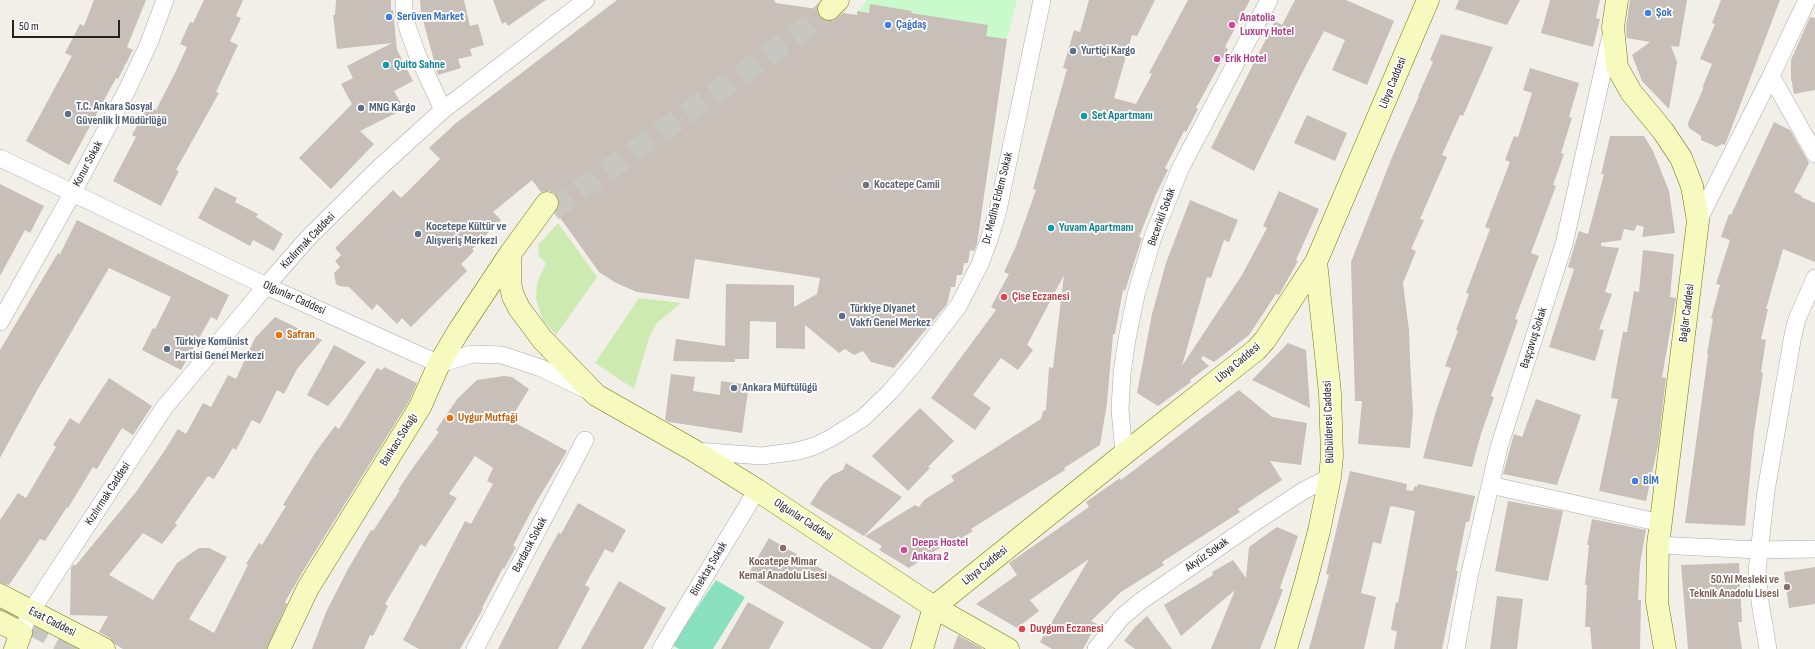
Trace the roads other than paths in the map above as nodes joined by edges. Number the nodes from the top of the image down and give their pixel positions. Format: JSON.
{"nodes":[{"id":1,"x":165,"y":0,"type":"edge"},
{"id":2,"x":404,"y":0,"type":"edge"},
{"id":3,"x":586,"y":0,"type":"edge"},
{"id":4,"x":1042,"y":0,"type":"edge"},
{"id":5,"x":1269,"y":0,"type":"edge"},
{"id":6,"x":1428,"y":0,"type":"edge"},
{"id":7,"x":1617,"y":0,"type":"edge"},
{"id":8,"x":1807,"y":0,"type":"edge"},
{"id":9,"x":1613,"y":27,"type":"junction"},
{"id":10,"x":1771,"y":76,"type":"junction"},
{"id":11,"x":443,"y":110,"type":"junction"},
{"id":12,"x":1815,"y":154,"type":"edge"},
{"id":13,"x":0,"y":158,"type":"edge"},
{"id":14,"x":72,"y":194,"type":"junction"},
{"id":15,"x":550,"y":207,"type":"tunnel mouth"},
{"id":16,"x":1698,"y":221,"type":"junction"},
{"id":17,"x":510,"y":254,"type":"junction"},
{"id":18,"x":1316,"y":262,"type":"junction"},
{"id":19,"x":1815,"y":278,"type":"edge"},
{"id":20,"x":266,"y":286,"type":"junction"},
{"id":21,"x":0,"y":322,"type":"edge"},
{"id":22,"x":439,"y":364,"type":"junction"},
{"id":23,"x":596,"y":394,"type":"junction"},
{"id":24,"x":585,"y":440,"type":"dead end"},
{"id":25,"x":693,"y":450,"type":"junction"},
{"id":26,"x":1124,"y":454,"type":"junction"},
{"id":27,"x":1330,"y":477,"type":"junction"},
{"id":28,"x":1490,"y":485,"type":"junction"},
{"id":29,"x":757,"y":490,"type":"junction"},
{"id":30,"x":1661,"y":522,"type":"junction"},
{"id":31,"x":1658,"y":545,"type":"junction"},
{"id":32,"x":1815,"y":549,"type":"edge"},
{"id":33,"x":1759,"y":550,"type":"junction"},
{"id":34,"x":0,"y":595,"type":"edge"},
{"id":35,"x":934,"y":607,"type":"junction"},
{"id":36,"x":31,"y":611,"type":"junction"},
{"id":37,"x":0,"y":622,"type":"edge"},
{"id":38,"x":18,"y":641,"type":"edge"},
{"id":39,"x":664,"y":648,"type":"edge"},
{"id":40,"x":104,"y":649,"type":"edge"},
{"id":41,"x":279,"y":649,"type":"edge"},
{"id":42,"x":475,"y":649,"type":"edge"},
{"id":43,"x":922,"y":649,"type":"edge"},
{"id":44,"x":1008,"y":649,"type":"edge"},
{"id":45,"x":1096,"y":649,"type":"edge"},
{"id":46,"x":1286,"y":649,"type":"edge"},
{"id":47,"x":1456,"y":649,"type":"edge"},
{"id":48,"x":1665,"y":649,"type":"edge"},
{"id":49,"x":1768,"y":649,"type":"edge"}],
"edges":[{"from":1,"to":14,"type":"street","name":"Konur Sokak"},
{"from":2,"to":11,"type":"street"},
{"from":3,"to":11,"type":"street","name":"Kızılırmak Caddesi"},
{"from":4,"to":25,"type":"street","name":"Dr. Mediha Eldem Sokak"},
{"from":5,"to":26,"type":"street","name":"Becerikli Sokak"},
{"from":6,"to":18,"type":"main road","name":"Libya Caddesi"},
{"from":7,"to":9,"type":"main road","name":"Bağlar Caddesi"},
{"from":8,"to":10,"type":"street"},
{"from":9,"to":16,"type":"main road","name":"Bağlar Caddesi"},
{"from":9,"to":28,"type":"street","name":"Başçavuş Sokak"},
{"from":10,"to":12,"type":"street"},
{"from":10,"to":16,"type":"street"},
{"from":11,"to":20,"type":"street","name":"Kızılırmak Caddesi"},
{"from":13,"to":14,"type":"street","name":"Olgunlar Caddesi"},
{"from":14,"to":20,"type":"street","name":"Olgunlar Caddesi"},
{"from":14,"to":21,"type":"street","name":"Konur Sokak"},
{"from":15,"to":17,"type":"main road","name":"Bankacı Sokağı"},
{"from":16,"to":30,"type":"main road","name":"Bağlar Caddesi"},
{"from":17,"to":22,"type":"main road","name":"Bankacı Sokağı"},
{"from":17,"to":23,"type":"main road","name":"Olgunlar Caddesi"},
{"from":18,"to":26,"type":"main road","name":"Libya Caddesi"},
{"from":18,"to":27,"type":"main road","name":"Bülbülderesi Caddesi"},
{"from":19,"to":33,"type":"street"},
{"from":20,"to":22,"type":"street","name":"Olgunlar Caddesi"},
{"from":20,"to":36,"type":"street","name":"Kızılırmak Caddesi"},
{"from":22,"to":23,"type":"street","name":"Olgunlar Caddesi"},
{"from":22,"to":41,"type":"main road","name":"Bankacı Sokağı"},
{"from":23,"to":25,"type":"main road","name":"Olgunlar Caddesi"},
{"from":24,"to":42,"type":"street","name":"Bardacık Sokak"},
{"from":25,"to":29,"type":"main road","name":"Olgunlar Caddesi"},
{"from":26,"to":35,"type":"main road","name":"Libya Caddesi"},
{"from":27,"to":45,"type":"street","name":"Akyüz Sokak"},
{"from":27,"to":46,"type":"main road","name":"Bülbülderesi Caddesi"},
{"from":28,"to":30,"type":"street"},
{"from":28,"to":47,"type":"street","name":"Başçavuş Sokak"},
{"from":29,"to":35,"type":"main road","name":"Olgunlar Caddesi"},
{"from":29,"to":39,"type":"street","name":"Binektaş Sokak"},
{"from":30,"to":31,"type":"main road","name":"Bağlar Caddesi"},
{"from":31,"to":33,"type":"street"},
{"from":31,"to":48,"type":"main road","name":"Bağlar Caddesi"},
{"from":32,"to":33,"type":"street"},
{"from":33,"to":49,"type":"street"},
{"from":34,"to":36,"type":"main road","name":"Esat Caddesi"},
{"from":35,"to":43,"type":"main road"},
{"from":35,"to":44,"type":"main road","name":"Olgunlar Caddesi"},
{"from":36,"to":38,"type":"street","name":"Kızılırmak Caddesi"},
{"from":36,"to":40,"type":"main road","name":"Esat Caddesi"},
{"from":37,"to":38,"type":"main road","name":"Esat Caddesi"}]}
